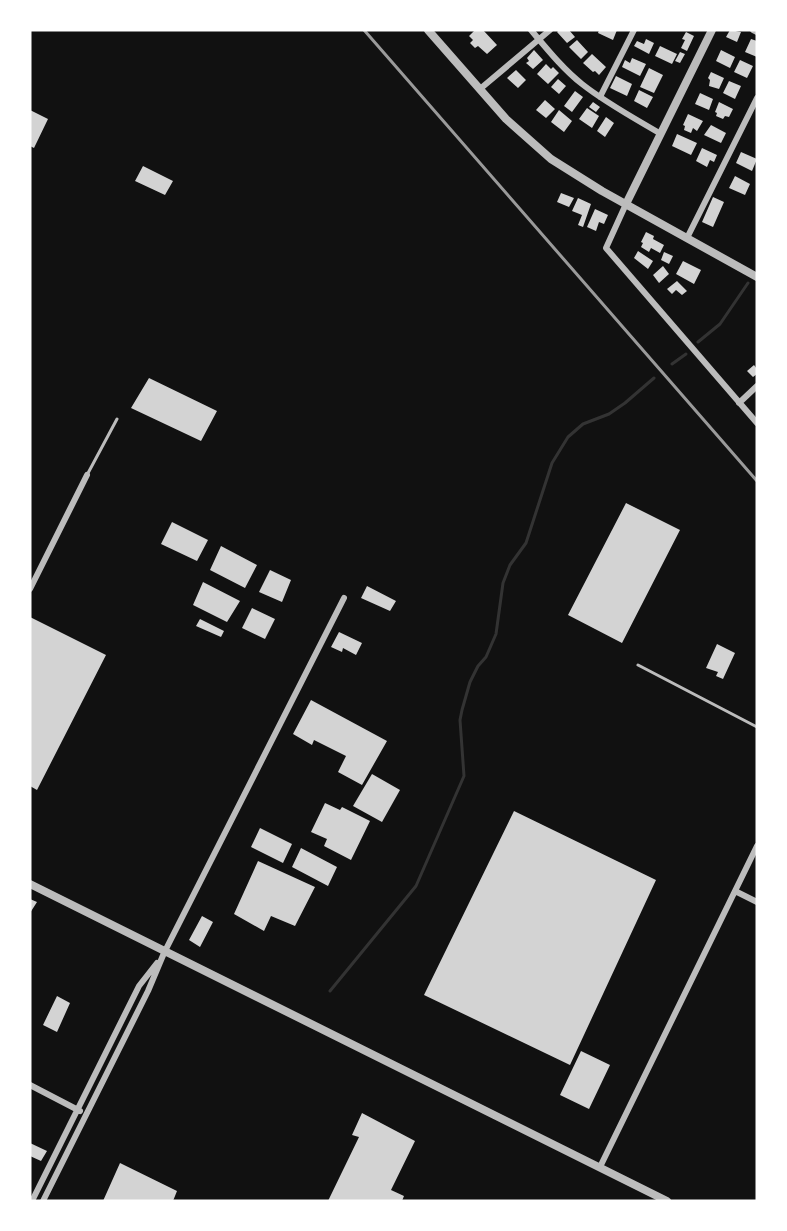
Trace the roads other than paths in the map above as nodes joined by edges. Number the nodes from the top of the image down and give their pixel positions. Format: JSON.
{"nodes":[{"id":1,"x":428,"y":30,"type":"edge"},
{"id":2,"x":531,"y":30,"type":"edge"},
{"id":3,"x":550,"y":30,"type":"edge"},
{"id":4,"x":634,"y":30,"type":"edge"},
{"id":5,"x":712,"y":30,"type":"edge"},
{"id":6,"x":753,"y":30,"type":"edge"},
{"id":7,"x":757,"y":32,"type":"edge"},
{"id":8,"x":539,"y":40,"type":"junction"},
{"id":9,"x":480,"y":89,"type":"junction"},
{"id":10,"x":600,"y":97,"type":"junction"},
{"id":11,"x":757,"y":98,"type":"edge"},
{"id":12,"x":661,"y":134,"type":"junction"},
{"id":13,"x":626,"y":204,"type":"junction"},
{"id":14,"x":687,"y":238,"type":"junction"},
{"id":15,"x":757,"y":277,"type":"edge"},
{"id":16,"x":757,"y":386,"type":"edge"},
{"id":17,"x":739,"y":403,"type":"junction"},
{"id":18,"x":117,"y":419,"type":"dead end"},
{"id":19,"x":757,"y":423,"type":"edge"},
{"id":20,"x":87,"y":475,"type":"joint"},
{"id":21,"x":30,"y":589,"type":"edge"},
{"id":22,"x":344,"y":598,"type":"dead end"},
{"id":23,"x":638,"y":665,"type":"dead end"},
{"id":24,"x":757,"y":727,"type":"edge"},
{"id":25,"x":757,"y":846,"type":"edge"},
{"id":26,"x":30,"y":884,"type":"edge"},
{"id":27,"x":735,"y":891,"type":"junction"},
{"id":28,"x":757,"y":902,"type":"edge"},
{"id":29,"x":164,"y":953,"type":"junction"},
{"id":30,"x":30,"y":1085,"type":"edge"},
{"id":31,"x":78,"y":1109,"type":"junction"},
{"id":32,"x":86,"y":1114,"type":"junction"},
{"id":33,"x":600,"y":1167,"type":"junction"},
{"id":34,"x":32,"y":1201,"type":"edge"},
{"id":35,"x":43,"y":1201,"type":"edge"},
{"id":36,"x":668,"y":1201,"type":"edge"}],
"edges":[{"from":1,"to":9,"type":"street"},
{"from":2,"to":8,"type":"street"},
{"from":3,"to":8,"type":"street"},
{"from":4,"to":10,"type":"street"},
{"from":5,"to":12,"type":"street"},
{"from":6,"to":7,"type":"street"},
{"from":8,"to":9,"type":"street"},
{"from":8,"to":10,"type":"street"},
{"from":9,"to":13,"type":"street"},
{"from":10,"to":12,"type":"street"},
{"from":11,"to":14,"type":"street"},
{"from":12,"to":13,"type":"street"},
{"from":13,"to":14,"type":"street"},
{"from":13,"to":17,"type":"street"},
{"from":14,"to":15,"type":"street"},
{"from":16,"to":17,"type":"street"},
{"from":17,"to":19,"type":"street"},
{"from":18,"to":20,"type":"lane"},
{"from":20,"to":21,"type":"street"},
{"from":22,"to":29,"type":"street"},
{"from":23,"to":24,"type":"lane"},
{"from":25,"to":27,"type":"street"},
{"from":26,"to":29,"type":"street"},
{"from":27,"to":28,"type":"street"},
{"from":27,"to":33,"type":"street"},
{"from":29,"to":31,"type":"street"},
{"from":29,"to":32,"type":"street"},
{"from":29,"to":33,"type":"street"},
{"from":30,"to":31,"type":"street"},
{"from":31,"to":32,"type":"street"},
{"from":31,"to":34,"type":"street"},
{"from":32,"to":35,"type":"street"},
{"from":33,"to":36,"type":"street"}]}
